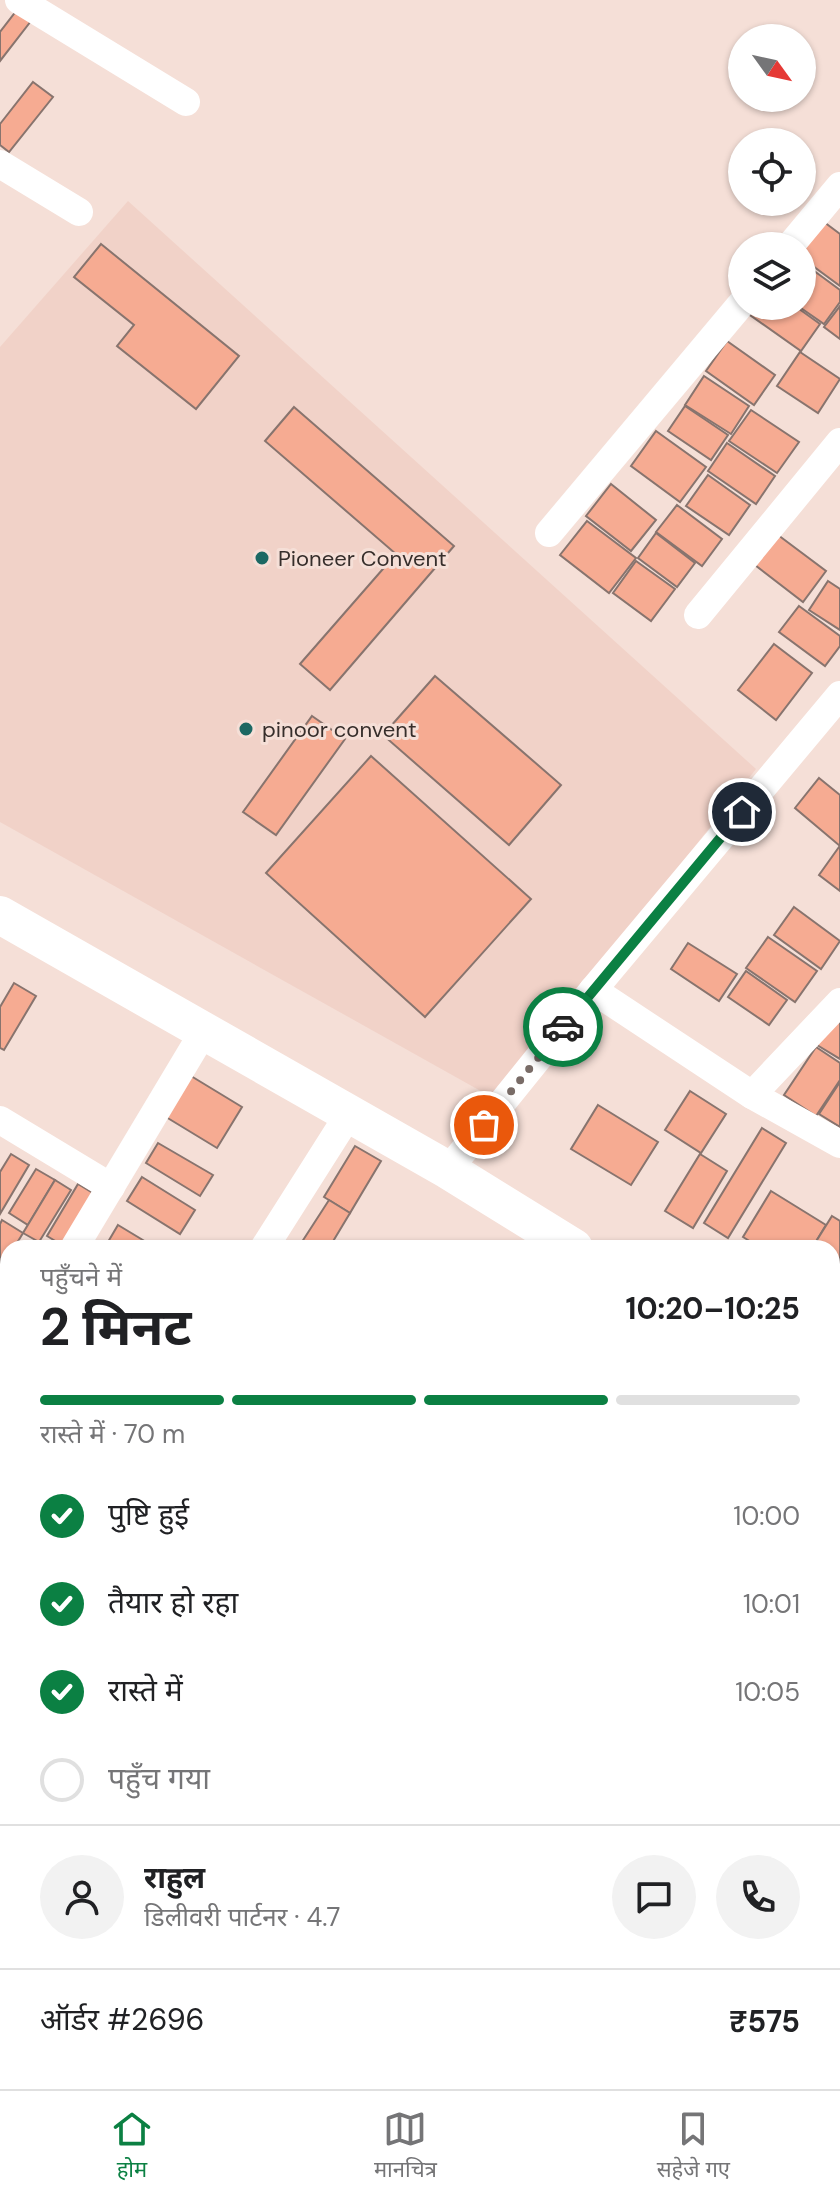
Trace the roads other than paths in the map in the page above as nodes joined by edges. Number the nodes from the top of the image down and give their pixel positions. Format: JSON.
{"nodes":[{"id":1,"x":19,"y":0,"type":"edge"},
{"id":2,"x":186,"y":102,"type":"dead end"},
{"id":3,"x":0,"y":164,"type":"edge"},
{"id":4,"x":840,"y":186,"type":"edge"},
{"id":5,"x":79,"y":212,"type":"dead end"},
{"id":6,"x":802,"y":232,"type":"edge"},
{"id":7,"x":728,"y":320,"type":"edge"},
{"id":8,"x":840,"y":442,"type":"edge"},
{"id":9,"x":549,"y":533,"type":"dead end"},
{"id":10,"x":698,"y":615,"type":"dead end"},
{"id":11,"x":840,"y":695,"type":"edge"},
{"id":12,"x":0,"y":915,"type":"edge"},
{"id":13,"x":593,"y":990,"type":"junction"},
{"id":14,"x":840,"y":1002,"type":"edge"},
{"id":15,"x":204,"y":1031,"type":"junction"},
{"id":16,"x":752,"y":1095,"type":"junction"},
{"id":17,"x":349,"y":1114,"type":"junction"},
{"id":18,"x":0,"y":1120,"type":"edge"},
{"id":19,"x":840,"y":1144,"type":"edge"},
{"id":20,"x":448,"y":1170,"type":"junction"},
{"id":21,"x":111,"y":1187,"type":"junction"},
{"id":22,"x":79,"y":1240,"type":"edge"},
{"id":23,"x":269,"y":1240,"type":"edge"},
{"id":24,"x":561,"y":1240,"type":"edge"}],
"edges":[{"from":1,"to":2,"type":"street"},
{"from":3,"to":5,"type":"street"},
{"from":4,"to":6,"type":"street"},
{"from":7,"to":9,"type":"street"},
{"from":8,"to":10,"type":"street"},
{"from":11,"to":13,"type":"street"},
{"from":12,"to":15,"type":"street"},
{"from":13,"to":16,"type":"street"},
{"from":13,"to":20,"type":"street"},
{"from":14,"to":16,"type":"street"},
{"from":15,"to":17,"type":"street"},
{"from":15,"to":21,"type":"street"},
{"from":16,"to":19,"type":"street"},
{"from":17,"to":20,"type":"street"},
{"from":17,"to":23,"type":"street"},
{"from":18,"to":21,"type":"street"},
{"from":20,"to":24,"type":"street"},
{"from":21,"to":22,"type":"street"}]}
